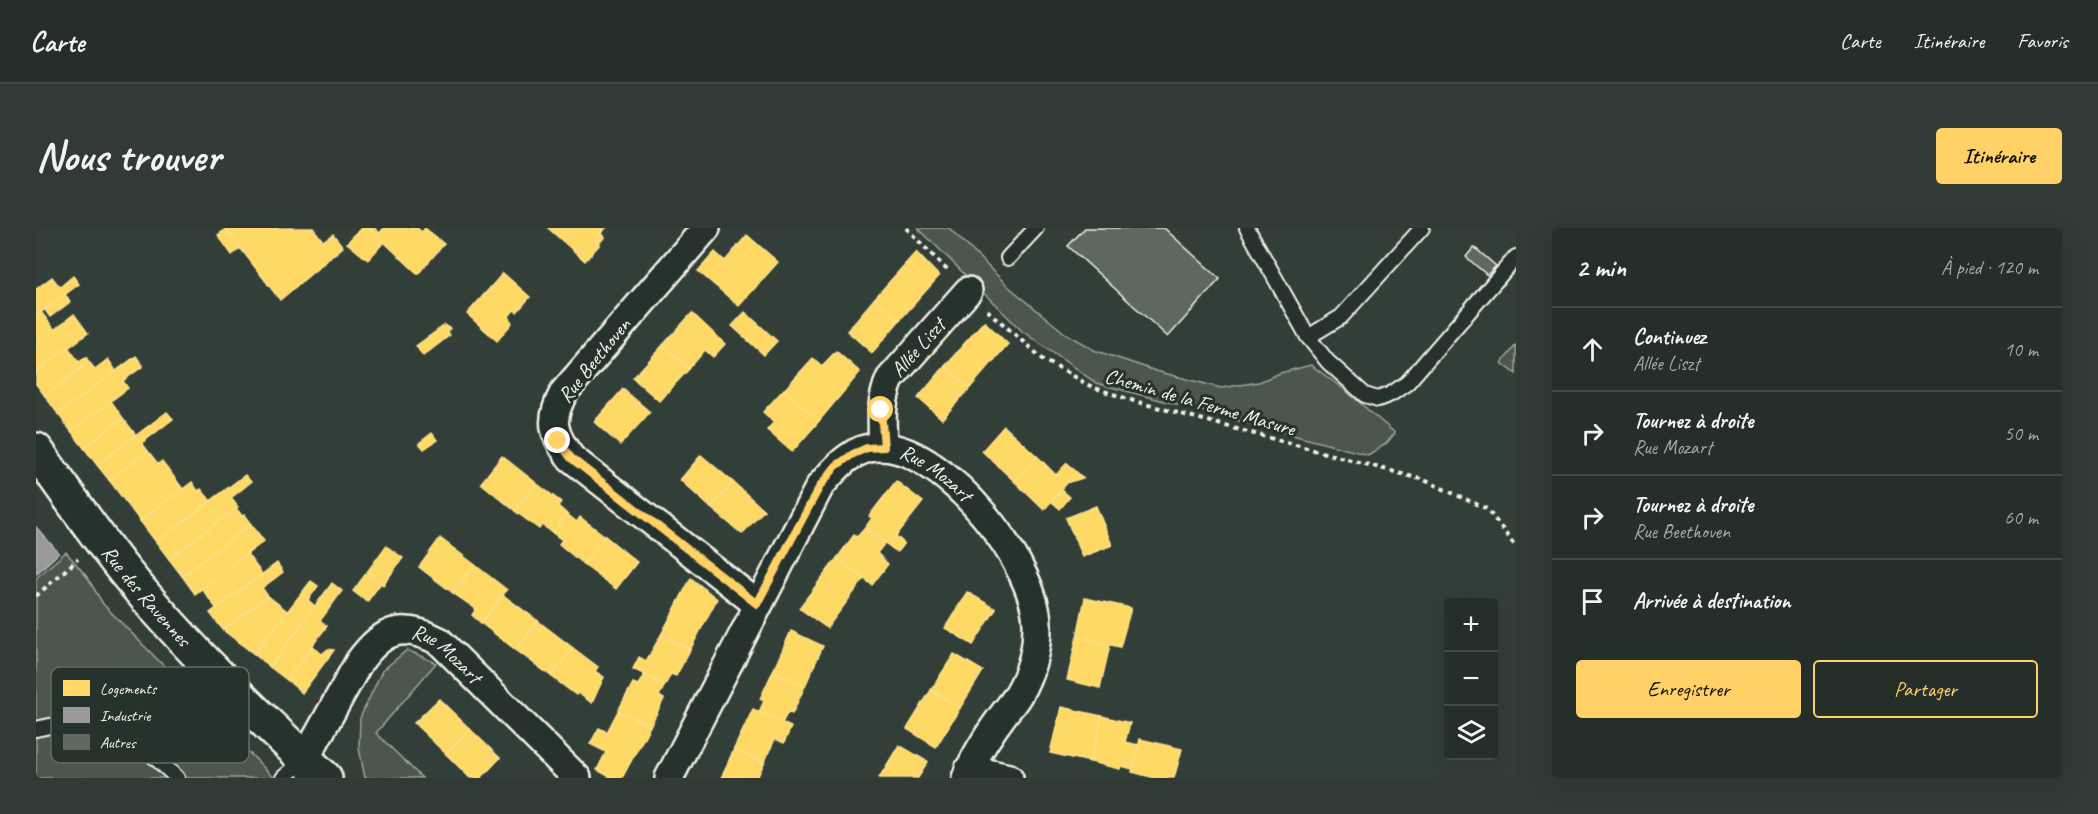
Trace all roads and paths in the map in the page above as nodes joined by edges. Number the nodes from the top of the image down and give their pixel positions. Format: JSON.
{"nodes":[{"id":1,"x":706,"y":228,"type":"edge"},
{"id":2,"x":906,"y":228,"type":"edge"},
{"id":3,"x":1036,"y":228,"type":"edge"},
{"id":4,"x":1247,"y":228,"type":"edge"},
{"id":5,"x":1417,"y":230,"type":"edge"},
{"id":6,"x":1516,"y":257,"type":"edge"},
{"id":7,"x":1008,"y":258,"type":"dead end"},
{"id":8,"x":968,"y":291,"type":"junction"},
{"id":9,"x":1308,"y":338,"type":"junction"},
{"id":10,"x":884,"y":447,"type":"junction"},
{"id":11,"x":36,"y":450,"type":"edge"},
{"id":12,"x":100,"y":539,"type":"junction"},
{"id":13,"x":1516,"y":548,"type":"edge"},
{"id":14,"x":36,"y":596,"type":"edge"},
{"id":15,"x":757,"y":604,"type":"junction"},
{"id":16,"x":209,"y":667,"type":"edge"},
{"id":17,"x":249,"y":711,"type":"edge"},
{"id":18,"x":51,"y":726,"type":"edge"},
{"id":19,"x":36,"y":729,"type":"edge"},
{"id":20,"x":160,"y":763,"type":"edge"},
{"id":21,"x":305,"y":772,"type":"edge"},
{"id":22,"x":968,"y":774,"type":"edge"},
{"id":23,"x":177,"y":778,"type":"edge"},
{"id":24,"x":577,"y":778,"type":"edge"},
{"id":25,"x":669,"y":778,"type":"edge"},
{"id":26,"x":1010,"y":778,"type":"edge"}],
"edges":[{"from":1,"to":15,"type":"street","name":"Rue Beethoven"},
{"from":2,"to":8,"type":"path","name":"Chemin de la Ferme Masure"},
{"from":3,"to":7,"type":"lane"},
{"from":4,"to":9,"type":"lane"},
{"from":5,"to":9,"type":"lane"},
{"from":6,"to":9,"type":"lane"},
{"from":8,"to":10,"type":"street","name":"Allée Liszt"},
{"from":8,"to":13,"type":"path","name":"Chemin de la Ferme Masure"},
{"from":10,"to":15,"type":"street","name":"Rue Mozart"},
{"from":10,"to":22,"type":"street","name":"Rue Mozart"},
{"from":11,"to":12,"type":"street","name":"Rue des Ravennes"},
{"from":12,"to":14,"type":"path"},
{"from":12,"to":16,"type":"street","name":"Rue des Ravennes"},
{"from":15,"to":25,"type":"street","name":"Rue Mozart"},
{"from":17,"to":21,"type":"street","name":"Rue des Ravennes"},
{"from":18,"to":19,"type":"lane"},
{"from":20,"to":23,"type":"lane"},
{"from":21,"to":24,"type":"street","name":"Rue Mozart"},
{"from":22,"to":26,"type":"street"}]}
